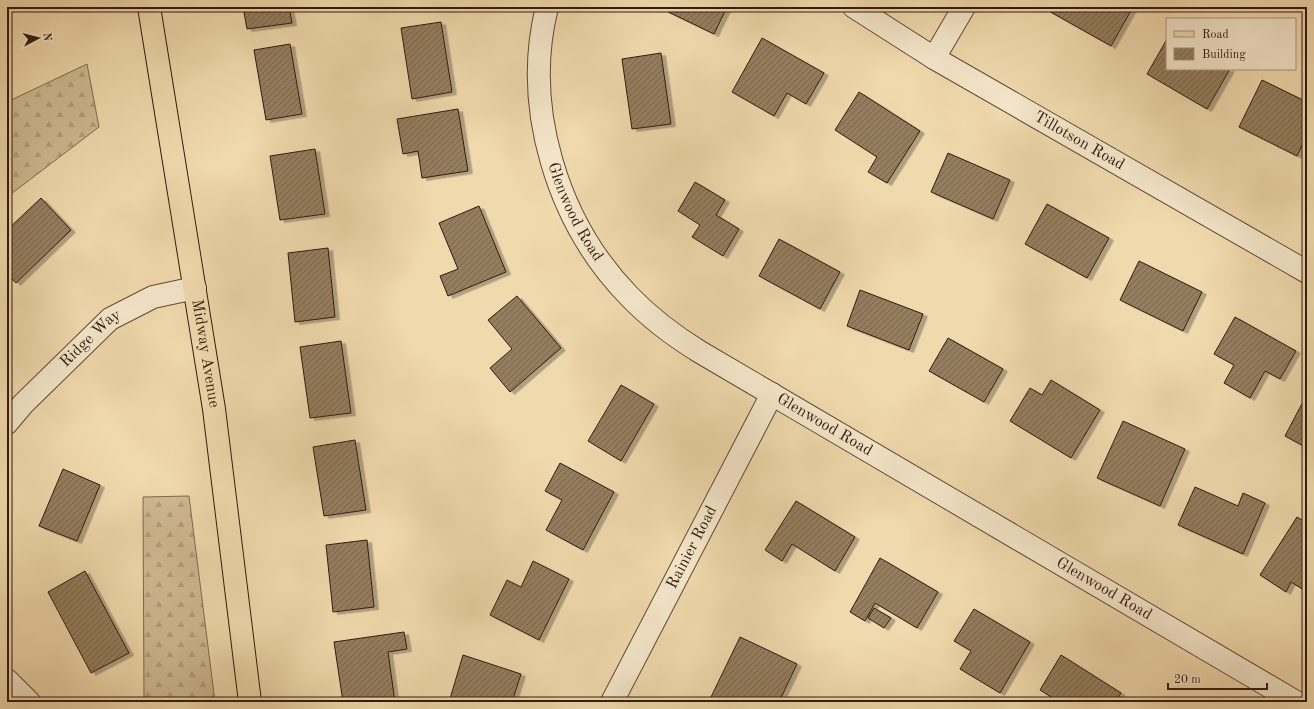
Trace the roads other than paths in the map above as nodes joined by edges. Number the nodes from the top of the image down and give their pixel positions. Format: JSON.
{"nodes":[{"id":1,"x":149,"y":7,"type":"edge"},
{"id":2,"x":547,"y":7,"type":"edge"},
{"id":3,"x":854,"y":7,"type":"edge"},
{"id":4,"x":964,"y":7,"type":"edge"},
{"id":5,"x":934,"y":58,"type":"junction"},
{"id":6,"x":1307,"y":272,"type":"edge"},
{"id":7,"x":195,"y":288,"type":"junction"},
{"id":8,"x":772,"y":394,"type":"junction"},
{"id":9,"x":7,"y":423,"type":"edge"},
{"id":10,"x":7,"y":680,"type":"edge"},
{"id":11,"x":29,"y":702,"type":"edge"},
{"id":12,"x":250,"y":702,"type":"edge"},
{"id":13,"x":612,"y":702,"type":"edge"},
{"id":14,"x":1296,"y":702,"type":"edge"}],
"edges":[{"from":1,"to":7,"type":"main road","name":"Midway Avenue"},
{"from":2,"to":8,"type":"street","name":"Glenwood Road"},
{"from":3,"to":5,"type":"street","name":"Tillotson Road"},
{"from":4,"to":5,"type":"street"},
{"from":5,"to":6,"type":"street","name":"Tillotson Road"},
{"from":7,"to":9,"type":"street","name":"Ridge Way"},
{"from":7,"to":12,"type":"main road","name":"Midway Avenue"},
{"from":8,"to":13,"type":"street","name":"Rainier Road"},
{"from":8,"to":14,"type":"street","name":"Glenwood Road"},
{"from":10,"to":11,"type":"street"}]}
